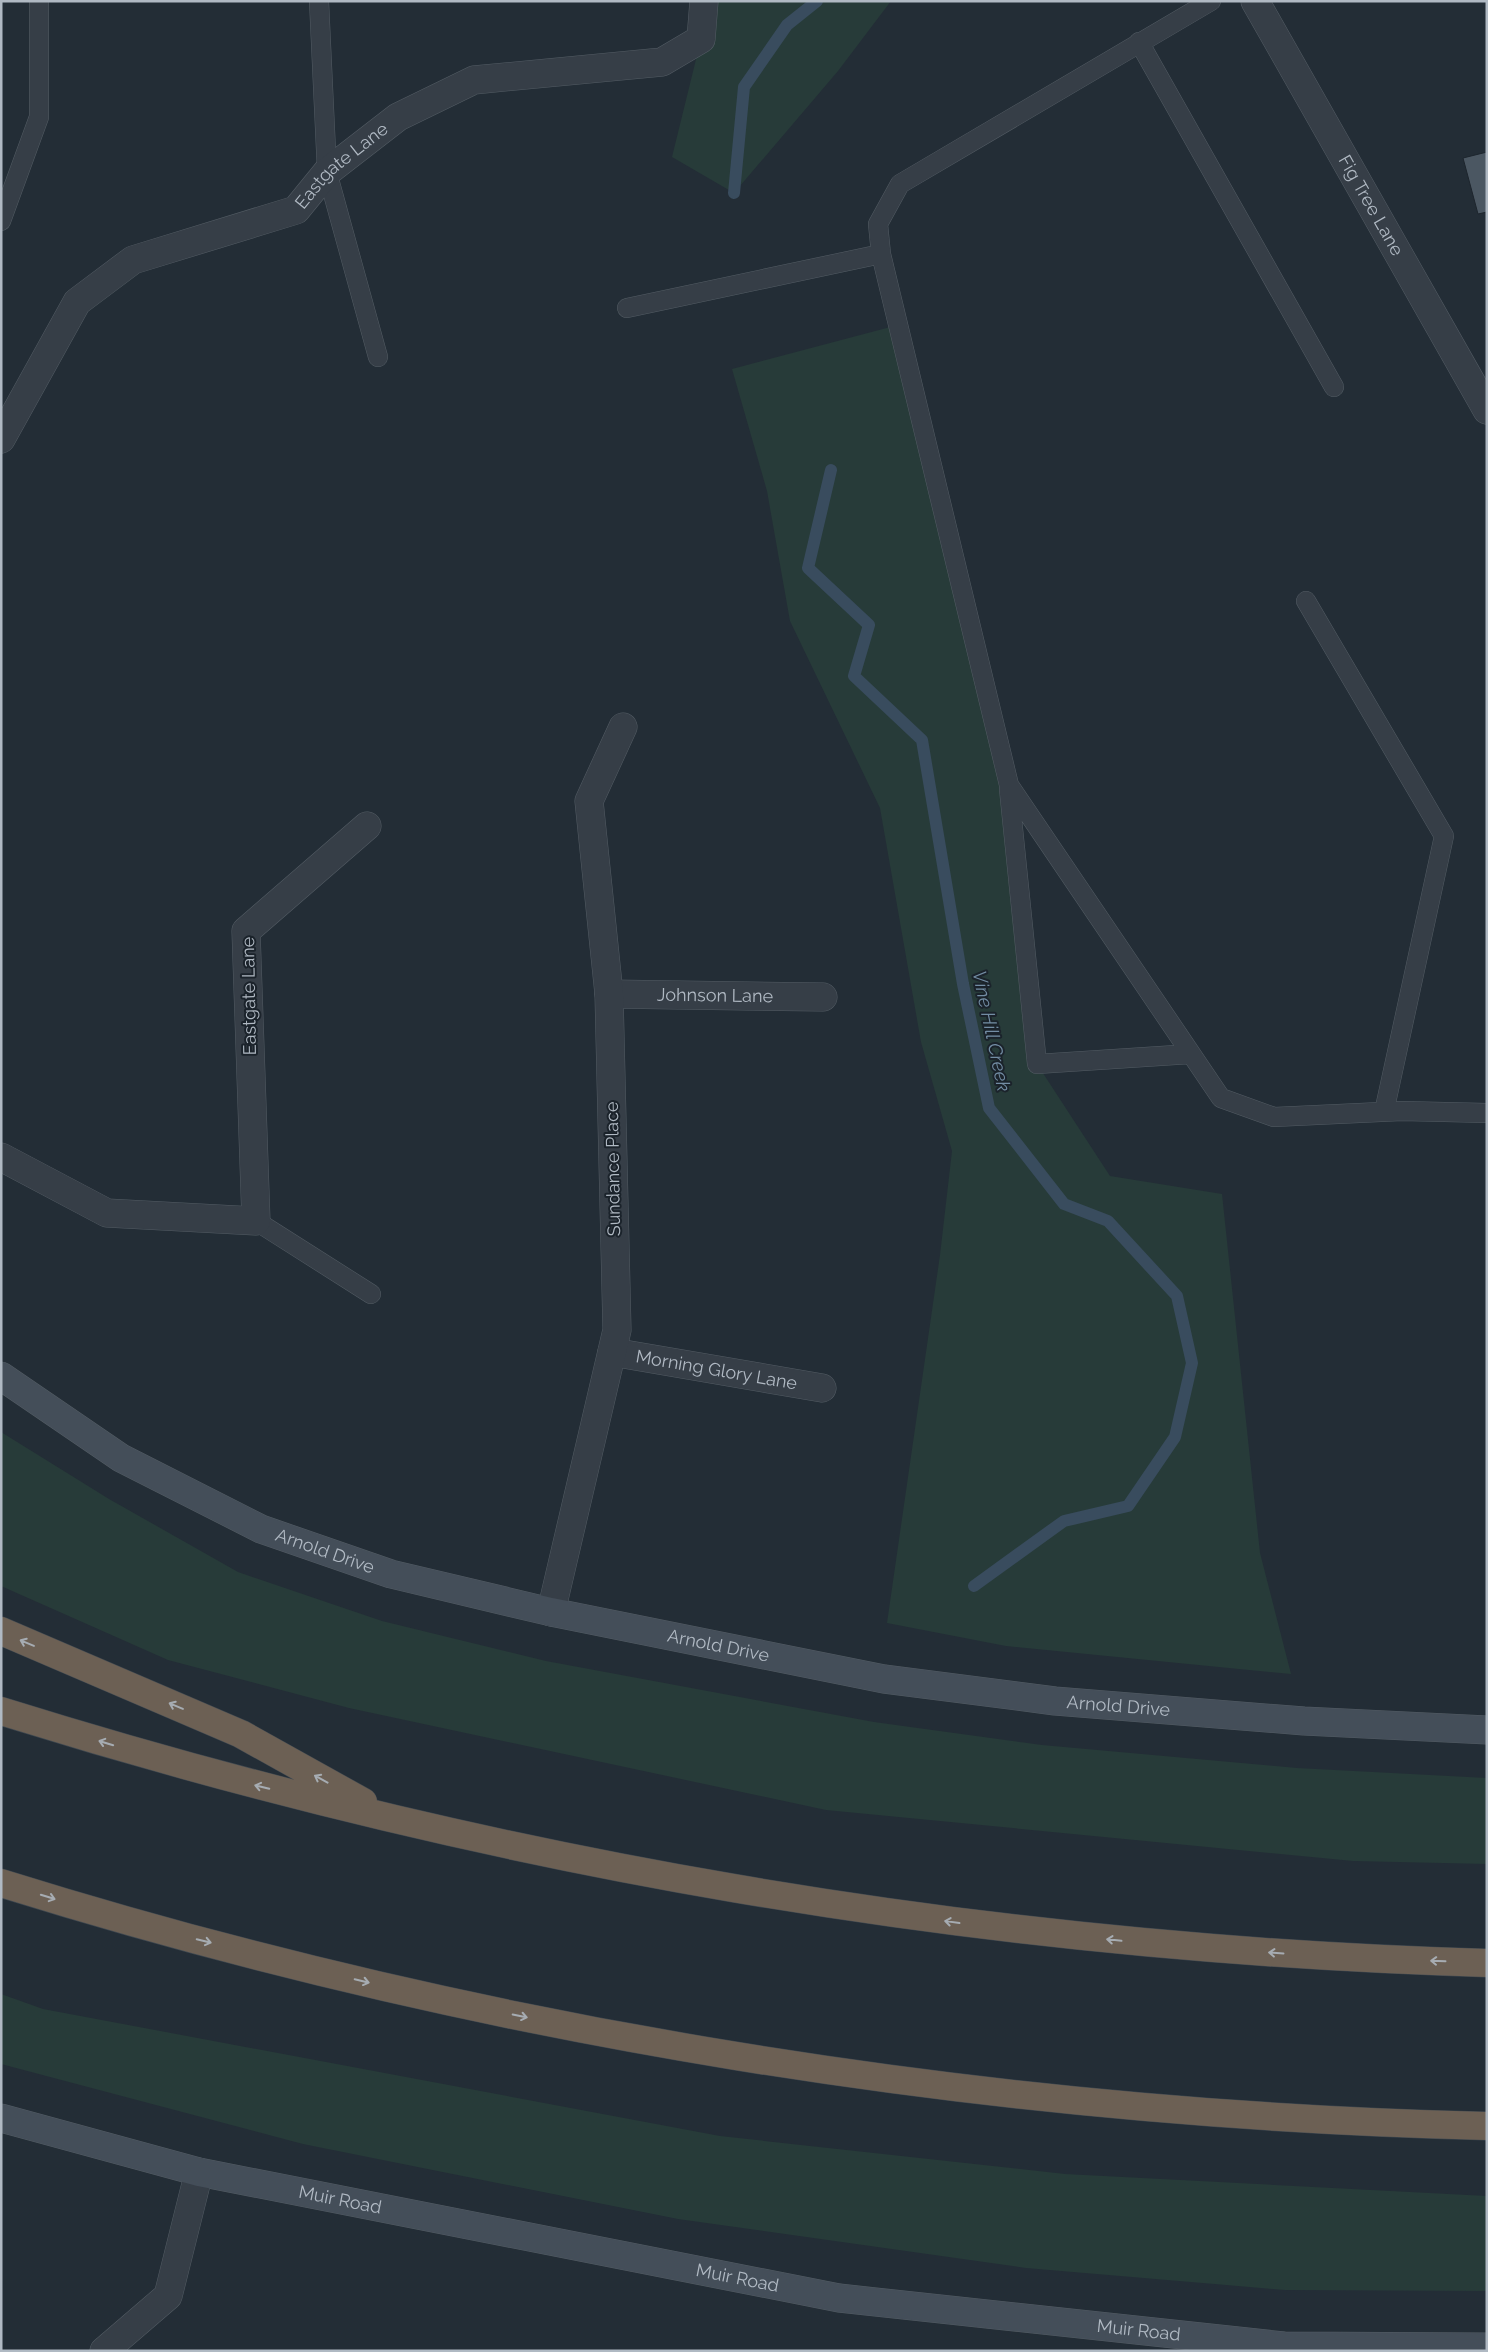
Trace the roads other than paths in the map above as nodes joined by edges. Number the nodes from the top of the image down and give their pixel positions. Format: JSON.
{"nodes":[{"id":1,"x":39,"y":1,"type":"edge"},
{"id":2,"x":320,"y":1,"type":"edge"},
{"id":3,"x":704,"y":1,"type":"edge"},
{"id":4,"x":1211,"y":1,"type":"edge"},
{"id":5,"x":1255,"y":1,"type":"edge"},
{"id":6,"x":1139,"y":42,"type":"junction"},
{"id":7,"x":327,"y":172,"type":"junction"},
{"id":8,"x":1,"y":221,"type":"edge"},
{"id":9,"x":881,"y":254,"type":"junction"},
{"id":10,"x":627,"y":308,"type":"dead end"},
{"id":11,"x":378,"y":357,"type":"dead end"},
{"id":12,"x":1334,"y":387,"type":"dead end"},
{"id":13,"x":1487,"y":410,"type":"edge"},
{"id":14,"x":1,"y":439,"type":"edge"},
{"id":15,"x":1306,"y":601,"type":"dead end"},
{"id":16,"x":622,"y":727,"type":"dead end"},
{"id":17,"x":1009,"y":785,"type":"junction"},
{"id":18,"x":367,"y":826,"type":"dead end"},
{"id":19,"x":609,"y":994,"type":"junction"},
{"id":20,"x":823,"y":997,"type":"dead end"},
{"id":21,"x":1191,"y":1054,"type":"junction"},
{"id":22,"x":1384,"y":1112,"type":"junction"},
{"id":23,"x":1487,"y":1113,"type":"edge"},
{"id":24,"x":1,"y":1156,"type":"edge"},
{"id":25,"x":256,"y":1221,"type":"junction"},
{"id":26,"x":371,"y":1294,"type":"dead end"},
{"id":27,"x":612,"y":1352,"type":"junction"},
{"id":28,"x":1,"y":1376,"type":"edge"},
{"id":29,"x":822,"y":1388,"type":"dead end"},
{"id":30,"x":551,"y":1612,"type":"junction"},
{"id":31,"x":1,"y":1632,"type":"edge"},
{"id":32,"x":1,"y":1711,"type":"edge"},
{"id":33,"x":1487,"y":1730,"type":"edge"},
{"id":34,"x":394,"y":1820,"type":"junction"},
{"id":35,"x":1,"y":1882,"type":"edge"},
{"id":36,"x":1487,"y":1963,"type":"edge"},
{"id":37,"x":1,"y":2118,"type":"edge"},
{"id":38,"x":1487,"y":2126,"type":"edge"},
{"id":39,"x":199,"y":2172,"type":"junction"},
{"id":40,"x":1487,"y":2347,"type":"edge"},
{"id":41,"x":1284,"y":2348,"type":"edge"},
{"id":42,"x":104,"y":2351,"type":"edge"}],
"edges":[{"from":1,"to":8,"type":"lane"},
{"from":2,"to":7,"type":"lane"},
{"from":3,"to":7,"type":"street","name":"Eastgate Lane"},
{"from":4,"to":6,"type":"lane"},
{"from":5,"to":13,"type":"street","name":"Fig Tree Lane"},
{"from":6,"to":9,"type":"lane"},
{"from":6,"to":12,"type":"lane"},
{"from":7,"to":11,"type":"lane"},
{"from":7,"to":14,"type":"street","name":"Eastgate Lane"},
{"from":9,"to":10,"type":"lane"},
{"from":9,"to":17,"type":"lane"},
{"from":15,"to":22,"type":"lane"},
{"from":16,"to":19,"type":"street","name":"Sundance Place"},
{"from":17,"to":21,"type":"lane"},
{"from":17,"to":21,"type":"lane"},
{"from":18,"to":25,"type":"street","name":"Eastgate Lane"},
{"from":19,"to":20,"type":"street","name":"Johnson Lane"},
{"from":19,"to":27,"type":"street","name":"Sundance Place"},
{"from":21,"to":22,"type":"lane"},
{"from":22,"to":23,"type":"lane"},
{"from":24,"to":25,"type":"street"},
{"from":25,"to":26,"type":"lane"},
{"from":27,"to":29,"type":"street","name":"Morning Glory Lane"},
{"from":27,"to":30,"type":"street","name":"Sundance Place"},
{"from":28,"to":30,"type":"street","name":"Arnold Drive"},
{"from":30,"to":33,"type":"street","name":"Arnold Drive"},
{"from":34,"to":31,"type":"highway","one_way":true},
{"from":34,"to":32,"type":"highway","one_way":true},
{"from":36,"to":34,"type":"highway","one_way":true},
{"from":35,"to":38,"type":"highway","one_way":true},
{"from":37,"to":39,"type":"street","name":"Muir Road"},
{"from":39,"to":41,"type":"street","name":"Muir Road"},
{"from":39,"to":42,"type":"street"},
{"from":40,"to":41,"type":"street","name":"Muir Road"}]}
